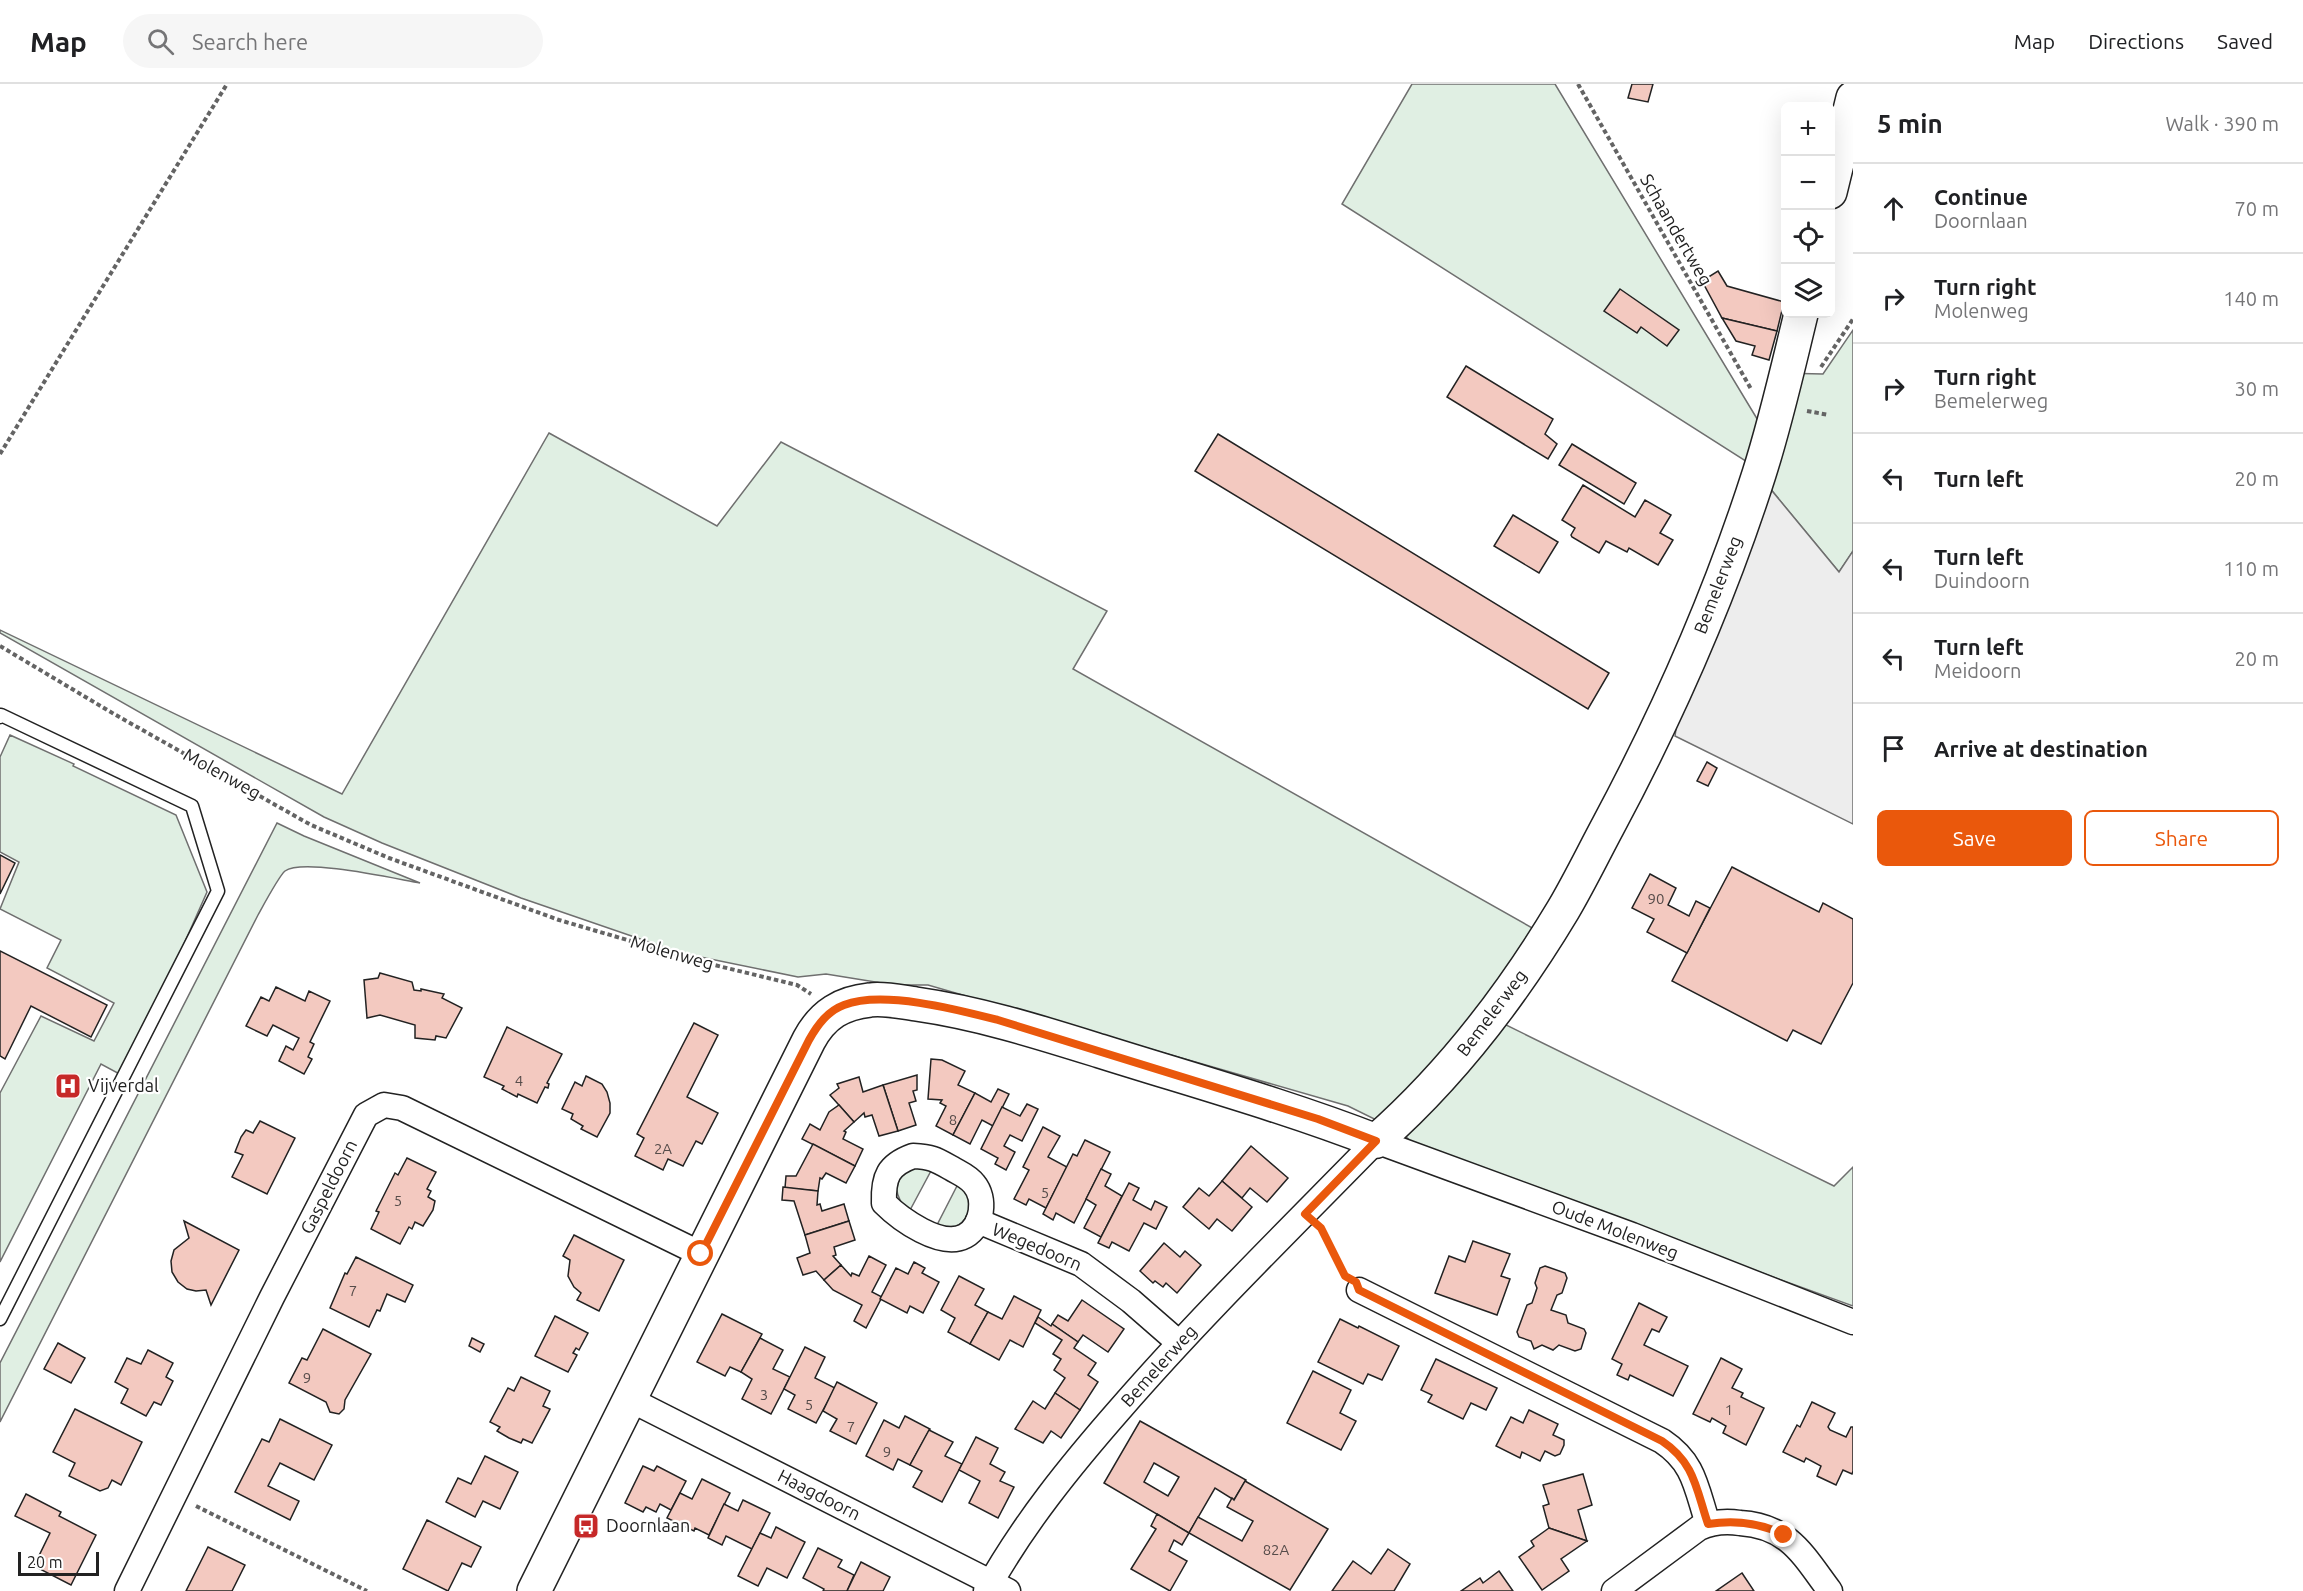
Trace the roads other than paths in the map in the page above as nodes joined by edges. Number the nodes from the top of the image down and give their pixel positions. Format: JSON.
{"nodes":[{"id":1,"x":1853,"y":98,"type":"edge"},
{"id":2,"x":1835,"y":172,"type":"edge"},
{"id":3,"x":1800,"y":318,"type":"edge"},
{"id":4,"x":0,"y":716,"type":"edge"},
{"id":5,"x":1376,"y":1141,"type":"junction"},
{"id":6,"x":978,"y":1221,"type":"dead end"},
{"id":7,"x":701,"y":1254,"type":"junction"},
{"id":8,"x":1359,"y":1290,"type":"road end"},
{"id":9,"x":0,"y":1319,"type":"edge"},
{"id":10,"x":1853,"y":1322,"type":"edge"},
{"id":11,"x":1178,"y":1342,"type":"junction"},
{"id":12,"x":629,"y":1399,"type":"junction"},
{"id":13,"x":1708,"y":1524,"type":"junction"},
{"id":14,"x":995,"y":1588,"type":"edge"},
{"id":15,"x":127,"y":1591,"type":"edge"},
{"id":16,"x":534,"y":1591,"type":"edge"},
{"id":17,"x":1614,"y":1591,"type":"edge"},
{"id":18,"x":1830,"y":1591,"type":"edge"}],
"edges":[{"from":1,"to":2,"type":"street"},
{"from":3,"to":5,"type":"street","name":"Bemelerweg"},
{"from":4,"to":9,"type":"lane"},
{"from":5,"to":7,"type":"street"},
{"from":5,"to":10,"type":"street","name":"Oude Molenweg"},
{"from":5,"to":11,"type":"street","name":"Bemelerweg"},
{"from":6,"to":11,"type":"street","name":"Wegedoorn"},
{"from":7,"to":12,"type":"street"},
{"from":7,"to":15,"type":"street","name":"Gaspeldoorn"},
{"from":8,"to":13,"type":"street"},
{"from":11,"to":14,"type":"street","name":"Bemelerweg"},
{"from":12,"to":14,"type":"street","name":"Haagdoorn"},
{"from":12,"to":16,"type":"street"},
{"from":13,"to":17,"type":"street"},
{"from":13,"to":18,"type":"street"}]}
